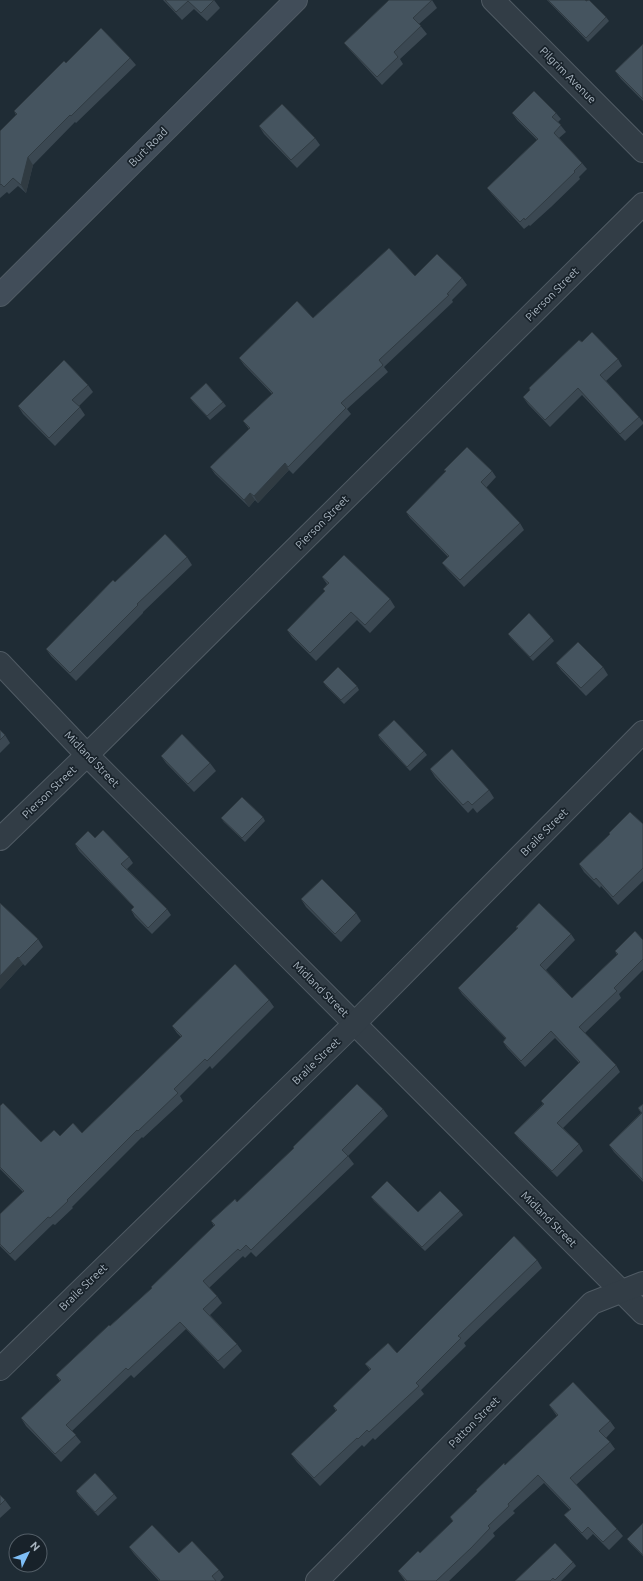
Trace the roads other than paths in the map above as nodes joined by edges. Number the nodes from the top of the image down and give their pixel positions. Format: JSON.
{"nodes":[{"id":1,"x":296,"y":0,"type":"edge"},
{"id":2,"x":493,"y":0,"type":"edge"},
{"id":3,"x":643,"y":151,"type":"edge"},
{"id":4,"x":643,"y":204,"type":"edge"},
{"id":5,"x":0,"y":295,"type":"edge"},
{"id":6,"x":0,"y":664,"type":"edge"},
{"id":7,"x":643,"y":732,"type":"edge"},
{"id":8,"x":87,"y":755,"type":"junction"},
{"id":9,"x":0,"y":839,"type":"edge"},
{"id":10,"x":355,"y":1023,"type":"junction"},
{"id":11,"x":643,"y":1283,"type":"edge"},
{"id":12,"x":621,"y":1291,"type":"junction"},
{"id":13,"x":643,"y":1313,"type":"edge"},
{"id":14,"x":0,"y":1369,"type":"edge"},
{"id":15,"x":317,"y":1581,"type":"edge"}],
"edges":[{"from":1,"to":5,"type":"street","name":"Burt Road"},
{"from":2,"to":3,"type":"street","name":"Pilgrim Avenue"},
{"from":4,"to":8,"type":"street","name":"Pierson Street"},
{"from":6,"to":8,"type":"street","name":"Midland Street"},
{"from":7,"to":10,"type":"street","name":"Braile Street"},
{"from":8,"to":9,"type":"street","name":"Pierson Street"},
{"from":8,"to":10,"type":"street","name":"Midland Street"},
{"from":10,"to":12,"type":"street","name":"Midland Street"},
{"from":10,"to":14,"type":"street","name":"Braile Street"},
{"from":11,"to":12,"type":"street","name":"Patton Street"},
{"from":12,"to":13,"type":"street","name":"Midland Street"},
{"from":12,"to":15,"type":"street","name":"Patton Street"}]}
